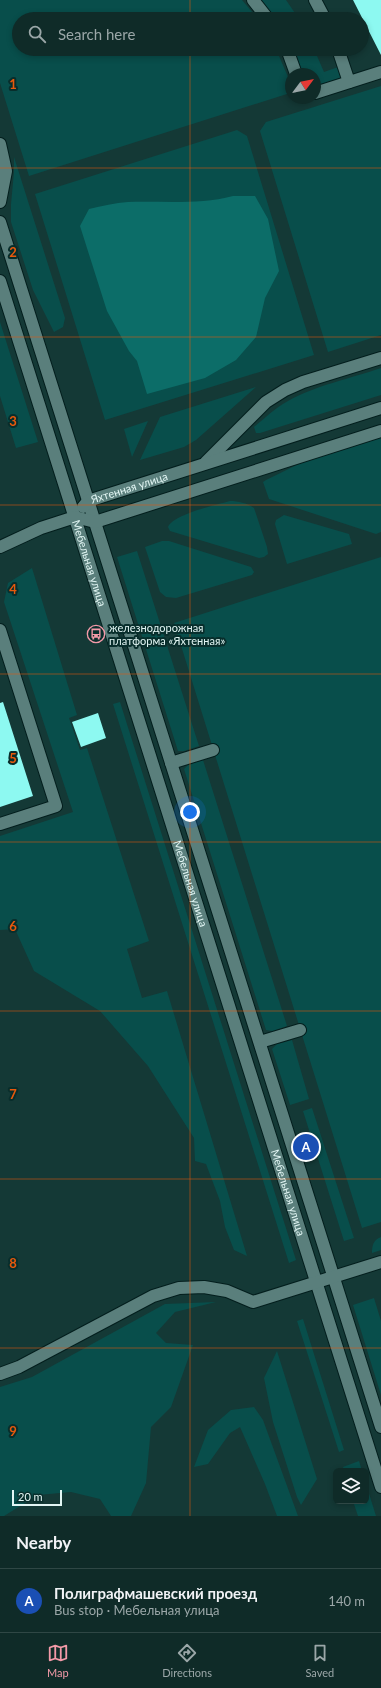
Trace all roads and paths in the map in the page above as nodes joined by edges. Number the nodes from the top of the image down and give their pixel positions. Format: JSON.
{"nodes":[{"id":1,"x":253,"y":0,"type":"edge"},
{"id":2,"x":315,"y":0,"type":"edge"},
{"id":3,"x":262,"y":12,"type":"edge"},
{"id":4,"x":321,"y":12,"type":"edge"},
{"id":5,"x":290,"y":56,"type":"edge"},
{"id":6,"x":340,"y":56,"type":"edge"},
{"id":7,"x":294,"y":68,"type":"edge"},
{"id":8,"x":381,"y":72,"type":"edge"},
{"id":9,"x":349,"y":82,"type":"junction"},
{"id":10,"x":321,"y":91,"type":"edge"},
{"id":11,"x":0,"y":144,"type":"edge"},
{"id":12,"x":0,"y":202,"type":"edge"},
{"id":13,"x":0,"y":222,"type":"edge"},
{"id":14,"x":0,"y":280,"type":"edge"},
{"id":15,"x":381,"y":358,"type":"edge"},
{"id":16,"x":381,"y":408,"type":"edge"},
{"id":17,"x":381,"y":431,"type":"edge"},
{"id":18,"x":205,"y":463,"type":"junction"},
{"id":19,"x":88,"y":501,"type":"junction"},
{"id":20,"x":75,"y":517,"type":"junction"},
{"id":21,"x":95,"y":522,"type":"junction"},
{"id":22,"x":0,"y":547,"type":"edge"},
{"id":23,"x":0,"y":630,"type":"edge"},
{"id":24,"x":214,"y":750,"type":"dead end"},
{"id":25,"x":171,"y":763,"type":"junction"},
{"id":26,"x":0,"y":824,"type":"edge"},
{"id":27,"x":300,"y":1030,"type":"dead end"},
{"id":28,"x":260,"y":1042,"type":"junction"},
{"id":29,"x":381,"y":1262,"type":"edge"},
{"id":30,"x":334,"y":1277,"type":"junction"},
{"id":31,"x":317,"y":1283,"type":"junction"},
{"id":32,"x":0,"y":1374,"type":"edge"},
{"id":33,"x":381,"y":1427,"type":"edge"},
{"id":34,"x":381,"y":1487,"type":"edge"}],
"edges":[{"from":1,"to":3,"type":"street"},
{"from":2,"to":4,"type":"street"},
{"from":5,"to":7,"type":"street"},
{"from":6,"to":9,"type":"street"},
{"from":8,"to":9,"type":"street"},
{"from":9,"to":10,"type":"street"},
{"from":11,"to":12,"type":"street"},
{"from":13,"to":19,"type":"street"},
{"from":14,"to":20,"type":"street","name":"Мебельная улица"},
{"from":15,"to":18,"type":"street"},
{"from":16,"to":18,"type":"street","name":"Яхтенная улица"},
{"from":17,"to":21,"type":"street","name":"Яхтенная улица"},
{"from":18,"to":19,"type":"street","name":"Яхтенная улица"},
{"from":19,"to":20,"type":"street","name":"Яхтенная улица"},
{"from":19,"to":21,"type":"street","name":"Мебельная улица"},
{"from":20,"to":21,"type":"street","name":"Яхтенная улица"},
{"from":20,"to":22,"type":"street"},
{"from":20,"to":31,"type":"street","name":"Мебельная улица"},
{"from":21,"to":25,"type":"street","name":"Мебельная улица"},
{"from":23,"to":26,"type":"street"},
{"from":24,"to":25,"type":"street"},
{"from":25,"to":28,"type":"street","name":"Мебельная улица"},
{"from":27,"to":28,"type":"street"},
{"from":28,"to":30,"type":"street","name":"Мебельная улица"},
{"from":29,"to":30,"type":"street"},
{"from":30,"to":31,"type":"street"},
{"from":30,"to":33,"type":"street","name":"Мебельная улица"},
{"from":31,"to":32,"type":"street"},
{"from":31,"to":34,"type":"street","name":"Мебельная улица"}]}
